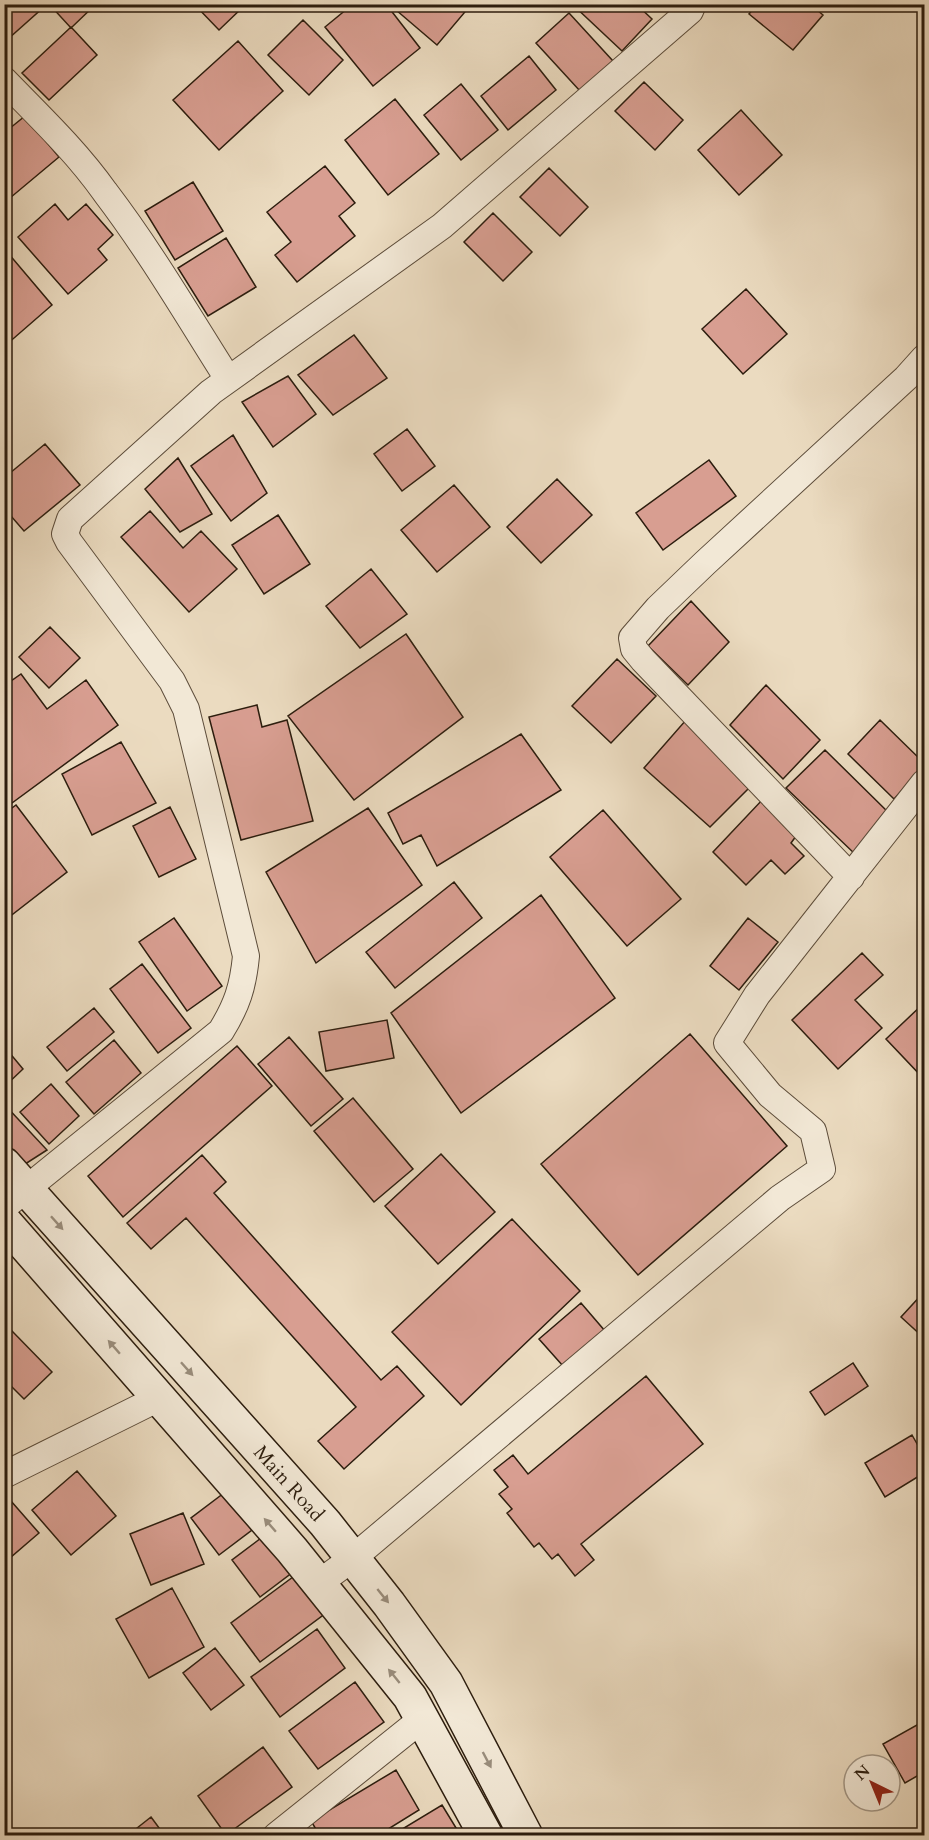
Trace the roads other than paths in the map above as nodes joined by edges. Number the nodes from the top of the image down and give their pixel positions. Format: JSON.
{"nodes":[{"id":1,"x":693,"y":4,"type":"edge"},
{"id":2,"x":4,"y":80,"type":"edge"},
{"id":3,"x":924,"y":358,"type":"edge"},
{"id":4,"x":228,"y":379,"type":"junction"},
{"id":5,"x":924,"y":783,"type":"edge"},
{"id":6,"x":851,"y":877,"type":"junction"},
{"id":7,"x":4,"y":1164,"type":"edge"},
{"id":8,"x":16,"y":1198,"type":"edge"},
{"id":9,"x":4,"y":1221,"type":"edge"},
{"id":10,"x":159,"y":1398,"type":"junction"},
{"id":11,"x":4,"y":1474,"type":"edge"},
{"id":12,"x":353,"y":1558,"type":"junction"},
{"id":13,"x":319,"y":1583,"type":"junction"},
{"id":14,"x":422,"y":1719,"type":"junction"},
{"id":15,"x":276,"y":1836,"type":"edge"},
{"id":16,"x":486,"y":1836,"type":"edge"},
{"id":17,"x":525,"y":1836,"type":"edge"}],
"edges":[{"from":1,"to":4,"type":"street"},
{"from":2,"to":4,"type":"street"},
{"from":3,"to":6,"type":"street"},
{"from":4,"to":8,"type":"street"},
{"from":5,"to":6,"type":"street"},
{"from":6,"to":12,"type":"street"},
{"from":7,"to":8,"type":"main road","name":"Main Road"},
{"from":8,"to":12,"type":"main road","name":"Main Road","one_way":true},
{"from":10,"to":9,"type":"main road","name":"Main Road","one_way":true},
{"from":10,"to":11,"type":"street"},
{"from":13,"to":10,"type":"main road","name":"Main Road","one_way":true},
{"from":12,"to":13,"type":"street"},
{"from":12,"to":17,"type":"main road","name":"Main Road","one_way":true},
{"from":14,"to":13,"type":"main road","name":"Main Road","one_way":true},
{"from":14,"to":15,"type":"street"},
{"from":14,"to":16,"type":"main road","name":"Main Road"}]}
